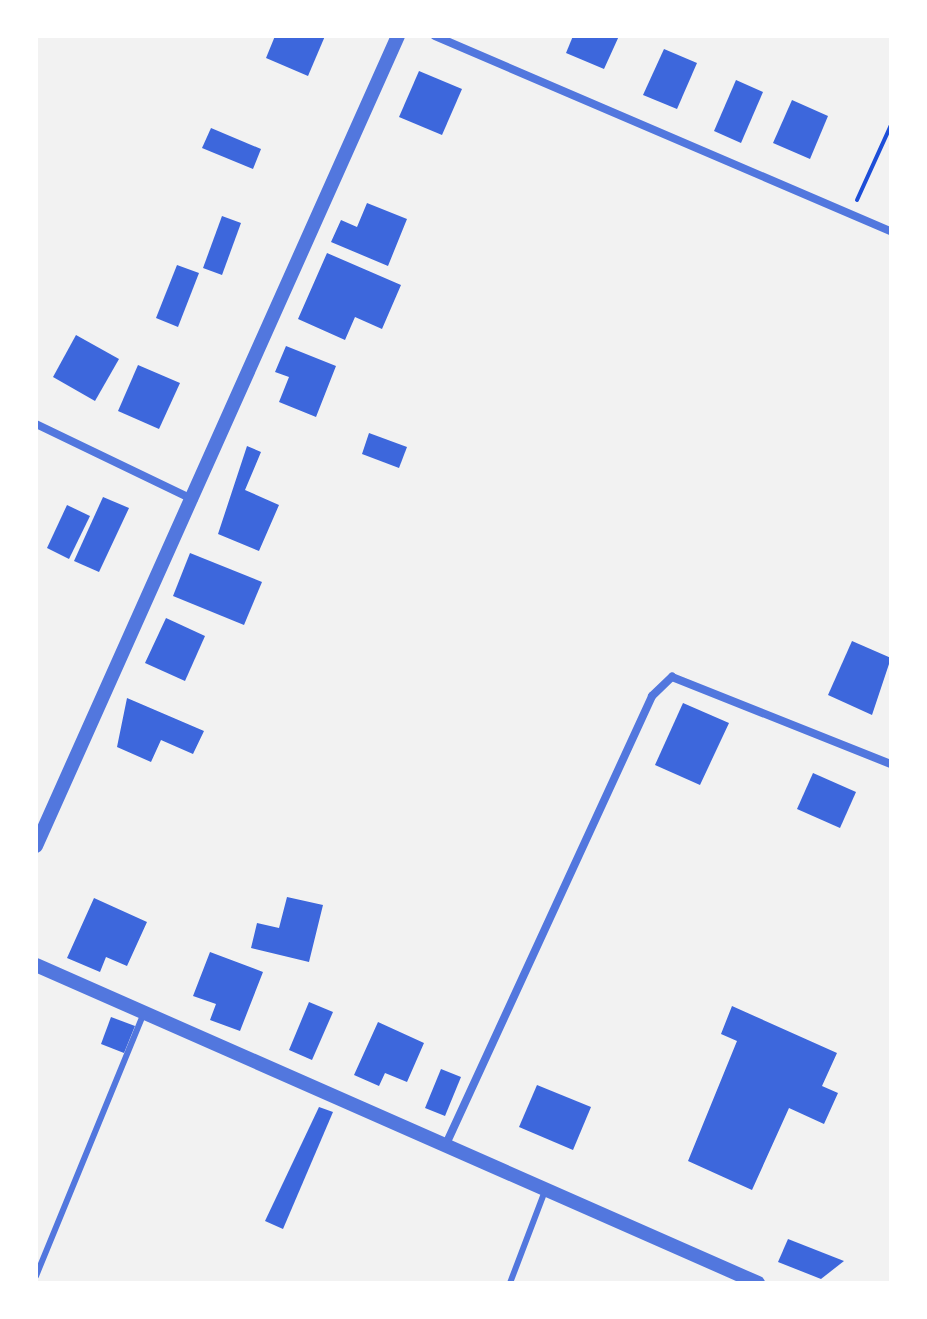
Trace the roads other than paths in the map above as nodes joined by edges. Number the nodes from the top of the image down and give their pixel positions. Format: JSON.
{"nodes":[{"id":1,"x":398,"y":36,"type":"edge"},
{"id":2,"x":435,"y":36,"type":"edge"},
{"id":3,"x":891,"y":231,"type":"edge"},
{"id":4,"x":36,"y":424,"type":"edge"},
{"id":5,"x":195,"y":501,"type":"junction"},
{"id":6,"x":891,"y":764,"type":"edge"},
{"id":7,"x":36,"y":846,"type":"edge"},
{"id":8,"x":36,"y":965,"type":"edge"},
{"id":9,"x":144,"y":1011,"type":"junction"},
{"id":10,"x":447,"y":1142,"type":"junction"},
{"id":11,"x":547,"y":1187,"type":"junction"},
{"id":12,"x":36,"y":1276,"type":"edge"},
{"id":13,"x":510,"y":1283,"type":"edge"},
{"id":14,"x":758,"y":1283,"type":"edge"}],
"edges":[{"from":1,"to":5,"type":"street"},
{"from":2,"to":3,"type":"street"},
{"from":4,"to":5,"type":"street"},
{"from":5,"to":7,"type":"street"},
{"from":6,"to":10,"type":"street"},
{"from":8,"to":9,"type":"street"},
{"from":9,"to":10,"type":"street"},
{"from":9,"to":12,"type":"lane"},
{"from":10,"to":11,"type":"street"},
{"from":11,"to":13,"type":"lane"},
{"from":11,"to":14,"type":"street"}]}
